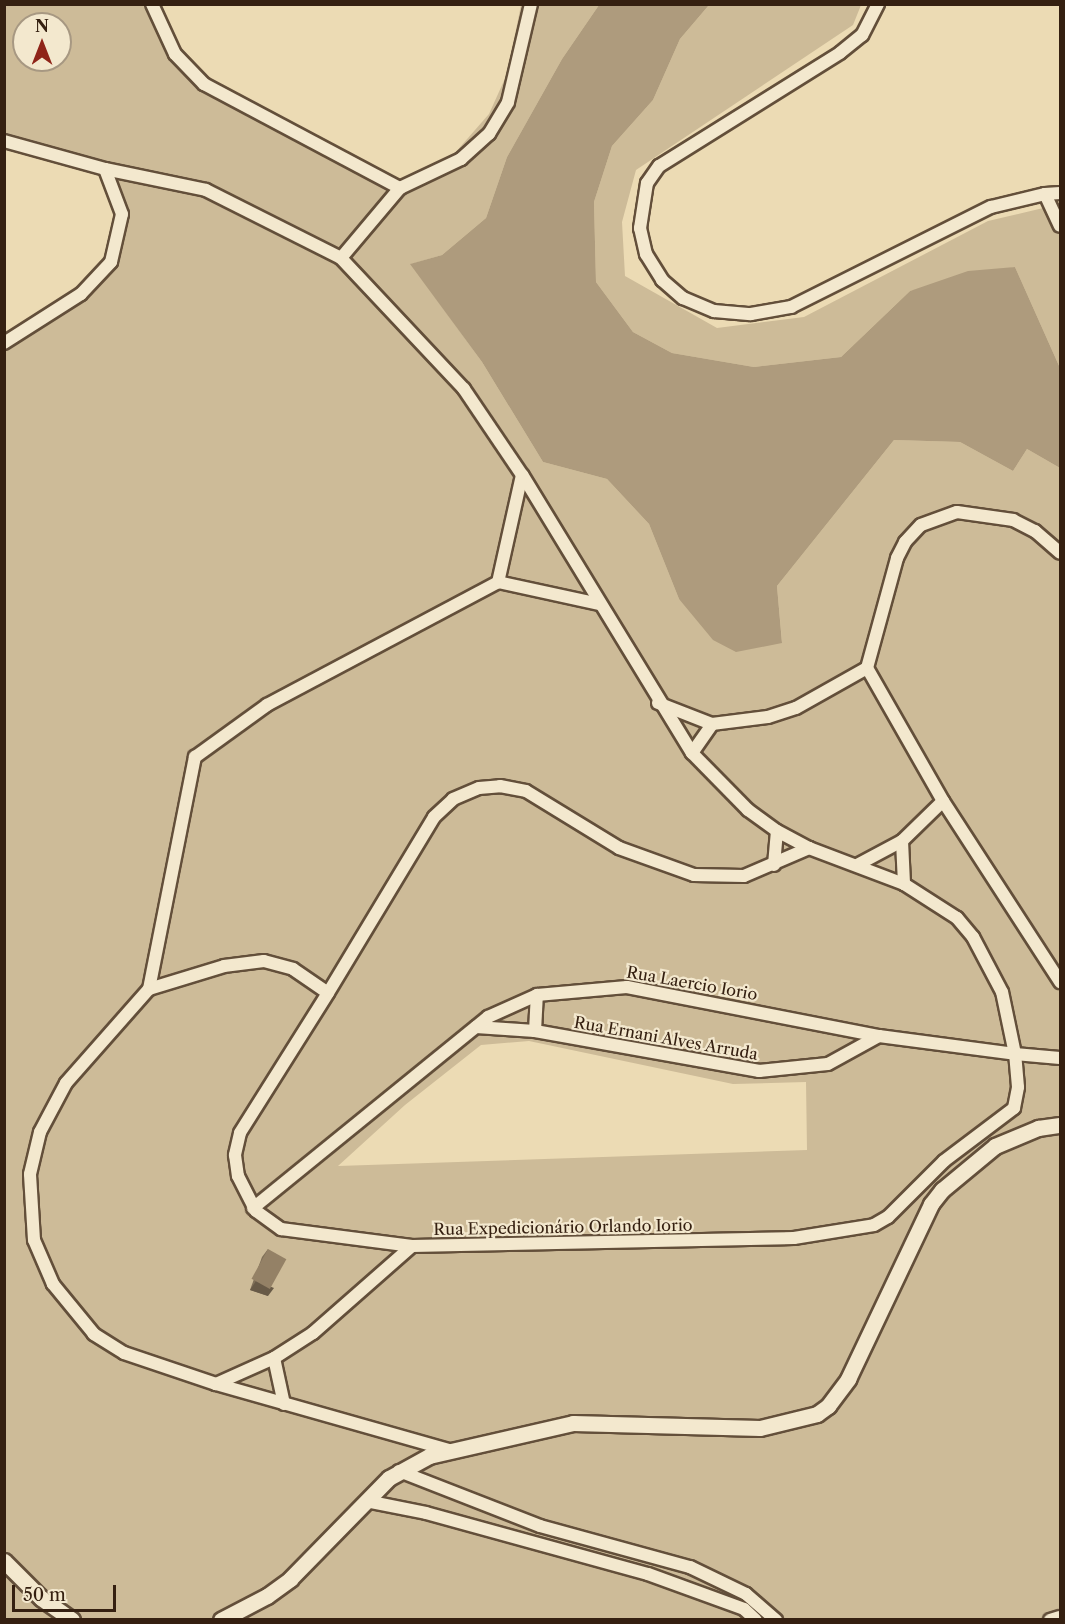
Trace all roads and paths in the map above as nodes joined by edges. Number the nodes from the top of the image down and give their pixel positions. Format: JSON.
{"nodes":[{"id":1,"x":152,"y":4,"type":"edge"},
{"id":2,"x":531,"y":4,"type":"edge"},
{"id":3,"x":878,"y":4,"type":"edge"},
{"id":4,"x":4,"y":141,"type":"edge"},
{"id":5,"x":105,"y":169,"type":"junction"},
{"id":6,"x":400,"y":188,"type":"junction"},
{"id":7,"x":1060,"y":193,"type":"edge"},
{"id":8,"x":1045,"y":194,"type":"junction"},
{"id":9,"x":1060,"y":226,"type":"edge"},
{"id":10,"x":341,"y":258,"type":"junction"},
{"id":11,"x":4,"y":343,"type":"edge"},
{"id":12,"x":522,"y":475,"type":"junction"},
{"id":13,"x":1060,"y":552,"type":"edge"},
{"id":14,"x":498,"y":582,"type":"junction"},
{"id":15,"x":599,"y":604,"type":"junction"},
{"id":16,"x":867,"y":668,"type":"junction"},
{"id":17,"x":658,"y":704,"type":"junction"},
{"id":18,"x":712,"y":724,"type":"junction"},
{"id":19,"x":692,"y":753,"type":"junction"},
{"id":20,"x":943,"y":801,"type":"junction"},
{"id":21,"x":777,"y":831,"type":"junction"},
{"id":22,"x":902,"y":841,"type":"junction"},
{"id":23,"x":809,"y":848,"type":"junction"},
{"id":24,"x":774,"y":865,"type":"junction"},
{"id":25,"x":857,"y":865,"type":"junction"},
{"id":26,"x":904,"y":884,"type":"junction"},
{"id":27,"x":1060,"y":982,"type":"edge"},
{"id":28,"x":149,"y":989,"type":"junction"},
{"id":29,"x":328,"y":993,"type":"junction"},
{"id":30,"x":537,"y":995,"type":"junction"},
{"id":31,"x":476,"y":1027,"type":"junction"},
{"id":32,"x":534,"y":1031,"type":"junction"},
{"id":33,"x":879,"y":1036,"type":"junction"},
{"id":34,"x":1015,"y":1054,"type":"junction"},
{"id":35,"x":1060,"y":1058,"type":"edge"},
{"id":36,"x":1060,"y":1125,"type":"edge"},
{"id":37,"x":253,"y":1208,"type":"junction"},
{"id":38,"x":412,"y":1246,"type":"junction"},
{"id":39,"x":274,"y":1359,"type":"junction"},
{"id":40,"x":216,"y":1384,"type":"junction"},
{"id":41,"x":284,"y":1404,"type":"junction"},
{"id":42,"x":450,"y":1450,"type":"junction"},
{"id":43,"x":399,"y":1471,"type":"junction"},
{"id":44,"x":366,"y":1501,"type":"junction"},
{"id":45,"x":4,"y":1561,"type":"edge"},
{"id":46,"x":1060,"y":1617,"type":"edge"},
{"id":47,"x":72,"y":1620,"type":"edge"},
{"id":48,"x":221,"y":1620,"type":"edge"},
{"id":49,"x":756,"y":1620,"type":"edge"},
{"id":50,"x":776,"y":1620,"type":"edge"},
{"id":51,"x":1050,"y":1620,"type":"edge"}],
"edges":[{"from":1,"to":6,"type":"street"},
{"from":2,"to":6,"type":"street"},
{"from":3,"to":8,"type":"street"},
{"from":4,"to":5,"type":"street"},
{"from":5,"to":10,"type":"street"},
{"from":5,"to":11,"type":"street"},
{"from":6,"to":10,"type":"street"},
{"from":7,"to":8,"type":"street"},
{"from":8,"to":9,"type":"street"},
{"from":10,"to":12,"type":"street"},
{"from":12,"to":14,"type":"street"},
{"from":12,"to":15,"type":"street"},
{"from":13,"to":16,"type":"street"},
{"from":14,"to":15,"type":"street"},
{"from":14,"to":28,"type":"street"},
{"from":15,"to":17,"type":"street"},
{"from":16,"to":18,"type":"street"},
{"from":16,"to":20,"type":"street"},
{"from":17,"to":18,"type":"street"},
{"from":17,"to":19,"type":"street"},
{"from":18,"to":19,"type":"street"},
{"from":19,"to":21,"type":"street"},
{"from":20,"to":22,"type":"street"},
{"from":20,"to":27,"type":"street"},
{"from":21,"to":23,"type":"street"},
{"from":21,"to":24,"type":"street"},
{"from":22,"to":25,"type":"street"},
{"from":22,"to":26,"type":"street"},
{"from":23,"to":24,"type":"street"},
{"from":23,"to":25,"type":"street"},
{"from":24,"to":29,"type":"street"},
{"from":25,"to":26,"type":"street"},
{"from":26,"to":34,"type":"street"},
{"from":28,"to":29,"type":"street"},
{"from":28,"to":40,"type":"street"},
{"from":29,"to":37,"type":"street"},
{"from":30,"to":31,"type":"street","name":"Rua Laercio Iorio"},
{"from":30,"to":32,"type":"street"},
{"from":30,"to":33,"type":"street","name":"Rua Laercio Iorio"},
{"from":31,"to":32,"type":"street","name":"Rua Ernani Alves Arruda"},
{"from":31,"to":37,"type":"street","name":"Rua Laercio Iorio"},
{"from":32,"to":33,"type":"street","name":"Rua Ernani Alves Arruda"},
{"from":33,"to":34,"type":"street","name":"Rua Laercio Iorio"},
{"from":34,"to":35,"type":"street","name":"Rua Laercio Iorio"},
{"from":34,"to":38,"type":"street","name":"Rua Expedicionário Orlando Iorio"},
{"from":36,"to":42,"type":"street"},
{"from":37,"to":38,"type":"street","name":"Rua Expedicionário Orlando Iorio"},
{"from":38,"to":39,"type":"street"},
{"from":39,"to":40,"type":"street"},
{"from":39,"to":41,"type":"street"},
{"from":40,"to":41,"type":"street"},
{"from":41,"to":42,"type":"street"},
{"from":42,"to":43,"type":"street"},
{"from":43,"to":44,"type":"street"},
{"from":43,"to":50,"type":"street"},
{"from":44,"to":48,"type":"street"},
{"from":44,"to":49,"type":"street"},
{"from":45,"to":47,"type":"street"},
{"from":46,"to":51,"type":"street"}]}
